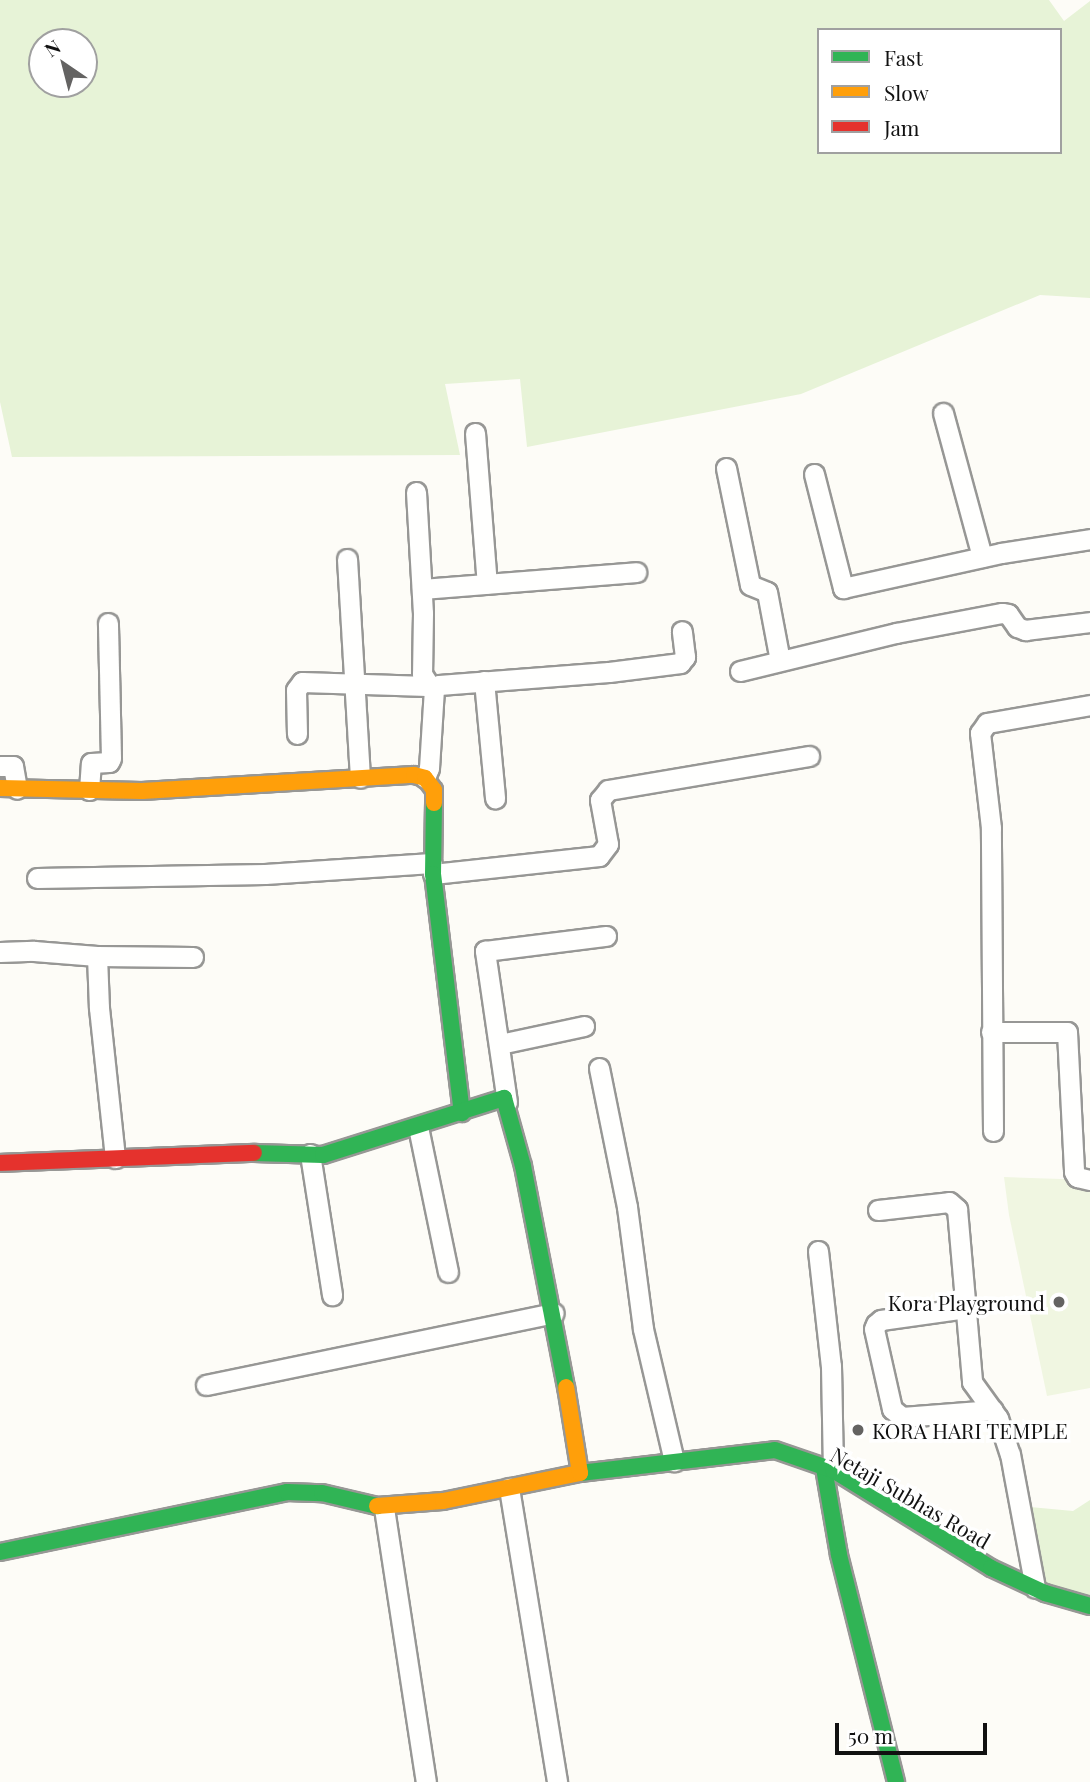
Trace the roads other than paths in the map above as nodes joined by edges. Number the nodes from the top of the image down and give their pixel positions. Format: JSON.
{"nodes":[{"id":1,"x":943,"y":414,"type":"dead end"},
{"id":2,"x":475,"y":433,"type":"dead end"},
{"id":3,"x":726,"y":468,"type":"dead end"},
{"id":4,"x":814,"y":474,"type":"dead end"},
{"id":5,"x":416,"y":492,"type":"dead end"},
{"id":6,"x":1090,"y":539,"type":"edge"},
{"id":7,"x":982,"y":557,"type":"junction"},
{"id":8,"x":348,"y":559,"type":"dead end"},
{"id":9,"x":636,"y":572,"type":"dead end"},
{"id":10,"x":487,"y":584,"type":"junction"},
{"id":11,"x":422,"y":589,"type":"junction"},
{"id":12,"x":1090,"y":622,"type":"edge"},
{"id":13,"x":108,"y":623,"type":"dead end"},
{"id":14,"x":682,"y":631,"type":"dead end"},
{"id":15,"x":780,"y":661,"type":"junction"},
{"id":16,"x":740,"y":671,"type":"dead end"},
{"id":17,"x":484,"y":681,"type":"junction"},
{"id":18,"x":356,"y":683,"type":"junction"},
{"id":19,"x":430,"y":689,"type":"junction"},
{"id":20,"x":1090,"y":705,"type":"edge"},
{"id":21,"x":297,"y":734,"type":"dead end"},
{"id":22,"x":809,"y":756,"type":"dead end"},
{"id":23,"x":0,"y":766,"type":"edge"},
{"id":24,"x":360,"y":778,"type":"junction"},
{"id":25,"x":425,"y":778,"type":"junction"},
{"id":26,"x":8,"y":788,"type":"edge"},
{"id":27,"x":89,"y":790,"type":"junction"},
{"id":28,"x":495,"y":798,"type":"dead end"},
{"id":29,"x":433,"y":868,"type":"junction"},
{"id":30,"x":37,"y":878,"type":"dead end"},
{"id":31,"x":607,"y":936,"type":"dead end"},
{"id":32,"x":0,"y":952,"type":"edge"},
{"id":33,"x":97,"y":956,"type":"junction"},
{"id":34,"x":193,"y":957,"type":"dead end"},
{"id":35,"x":584,"y":1026,"type":"dead end"},
{"id":36,"x":991,"y":1032,"type":"junction"},
{"id":37,"x":500,"y":1044,"type":"junction"},
{"id":38,"x":599,"y":1068,"type":"dead end"},
{"id":39,"x":507,"y":1102,"type":"junction"},
{"id":40,"x":462,"y":1114,"type":"junction"},
{"id":41,"x":418,"y":1127,"type":"junction"},
{"id":42,"x":993,"y":1131,"type":"dead end"},
{"id":43,"x":310,"y":1154,"type":"junction"},
{"id":44,"x":115,"y":1158,"type":"junction"},
{"id":45,"x":0,"y":1163,"type":"edge"},
{"id":46,"x":1090,"y":1180,"type":"edge"},
{"id":47,"x":877,"y":1210,"type":"dead end"},
{"id":48,"x":818,"y":1251,"type":"dead end"},
{"id":49,"x":448,"y":1272,"type":"dead end"},
{"id":50,"x":332,"y":1295,"type":"dead end"},
{"id":51,"x":966,"y":1308,"type":"junction"},
{"id":52,"x":554,"y":1313,"type":"junction"},
{"id":53,"x":206,"y":1385,"type":"dead end"},
{"id":54,"x":993,"y":1410,"type":"junction"},
{"id":55,"x":674,"y":1461,"type":"junction"},
{"id":56,"x":828,"y":1469,"type":"junction"},
{"id":57,"x":580,"y":1473,"type":"junction"},
{"id":58,"x":509,"y":1488,"type":"junction"},
{"id":59,"x":384,"y":1508,"type":"junction"},
{"id":60,"x":0,"y":1552,"type":"edge"},
{"id":61,"x":1035,"y":1588,"type":"junction"},
{"id":62,"x":1090,"y":1606,"type":"edge"},
{"id":63,"x":426,"y":1782,"type":"edge"},
{"id":64,"x":557,"y":1782,"type":"edge"},
{"id":65,"x":896,"y":1782,"type":"edge"}],
"edges":[{"from":1,"to":7,"type":"street"},
{"from":2,"to":10,"type":"street"},
{"from":3,"to":15,"type":"street"},
{"from":4,"to":7,"type":"street"},
{"from":5,"to":11,"type":"street"},
{"from":6,"to":7,"type":"street"},
{"from":8,"to":18,"type":"street"},
{"from":9,"to":10,"type":"street"},
{"from":10,"to":11,"type":"street"},
{"from":11,"to":19,"type":"street"},
{"from":12,"to":15,"type":"street"},
{"from":13,"to":27,"type":"street"},
{"from":14,"to":17,"type":"street"},
{"from":15,"to":16,"type":"street"},
{"from":17,"to":19,"type":"street"},
{"from":17,"to":28,"type":"street"},
{"from":18,"to":19,"type":"street"},
{"from":18,"to":21,"type":"street"},
{"from":18,"to":24,"type":"street"},
{"from":19,"to":25,"type":"street"},
{"from":20,"to":36,"type":"street"},
{"from":22,"to":29,"type":"street"},
{"from":23,"to":26,"type":"street"},
{"from":24,"to":25,"type":"street"},
{"from":24,"to":27,"type":"street"},
{"from":25,"to":29,"type":"street"},
{"from":26,"to":27,"type":"street"},
{"from":29,"to":30,"type":"street"},
{"from":29,"to":40,"type":"street"},
{"from":31,"to":37,"type":"street"},
{"from":32,"to":33,"type":"street"},
{"from":33,"to":34,"type":"street"},
{"from":33,"to":44,"type":"street"},
{"from":35,"to":37,"type":"street"},
{"from":36,"to":42,"type":"street"},
{"from":36,"to":46,"type":"street"},
{"from":37,"to":39,"type":"street"},
{"from":38,"to":55,"type":"street"},
{"from":39,"to":40,"type":"street"},
{"from":39,"to":52,"type":"street"},
{"from":40,"to":41,"type":"street"},
{"from":41,"to":43,"type":"street"},
{"from":41,"to":49,"type":"street"},
{"from":43,"to":44,"type":"street"},
{"from":43,"to":50,"type":"street"},
{"from":44,"to":45,"type":"street"},
{"from":47,"to":51,"type":"street"},
{"from":48,"to":56,"type":"street"},
{"from":51,"to":54,"type":"street"},
{"from":51,"to":54,"type":"street"},
{"from":52,"to":53,"type":"street"},
{"from":52,"to":57,"type":"street"},
{"from":54,"to":61,"type":"street"},
{"from":55,"to":56,"type":"street","name":"Netaji Subhas Road"},
{"from":55,"to":57,"type":"street","name":"Netaji Subhas Road"},
{"from":56,"to":61,"type":"street","name":"Netaji Subhas Road"},
{"from":56,"to":65,"type":"street"},
{"from":57,"to":58,"type":"street","name":"Netaji Subhas Road"},
{"from":58,"to":59,"type":"street","name":"Netaji Subhas Road"},
{"from":58,"to":64,"type":"street"},
{"from":59,"to":60,"type":"street"},
{"from":59,"to":63,"type":"street"},
{"from":61,"to":62,"type":"street","name":"Netaji Subhas Road"}]}
